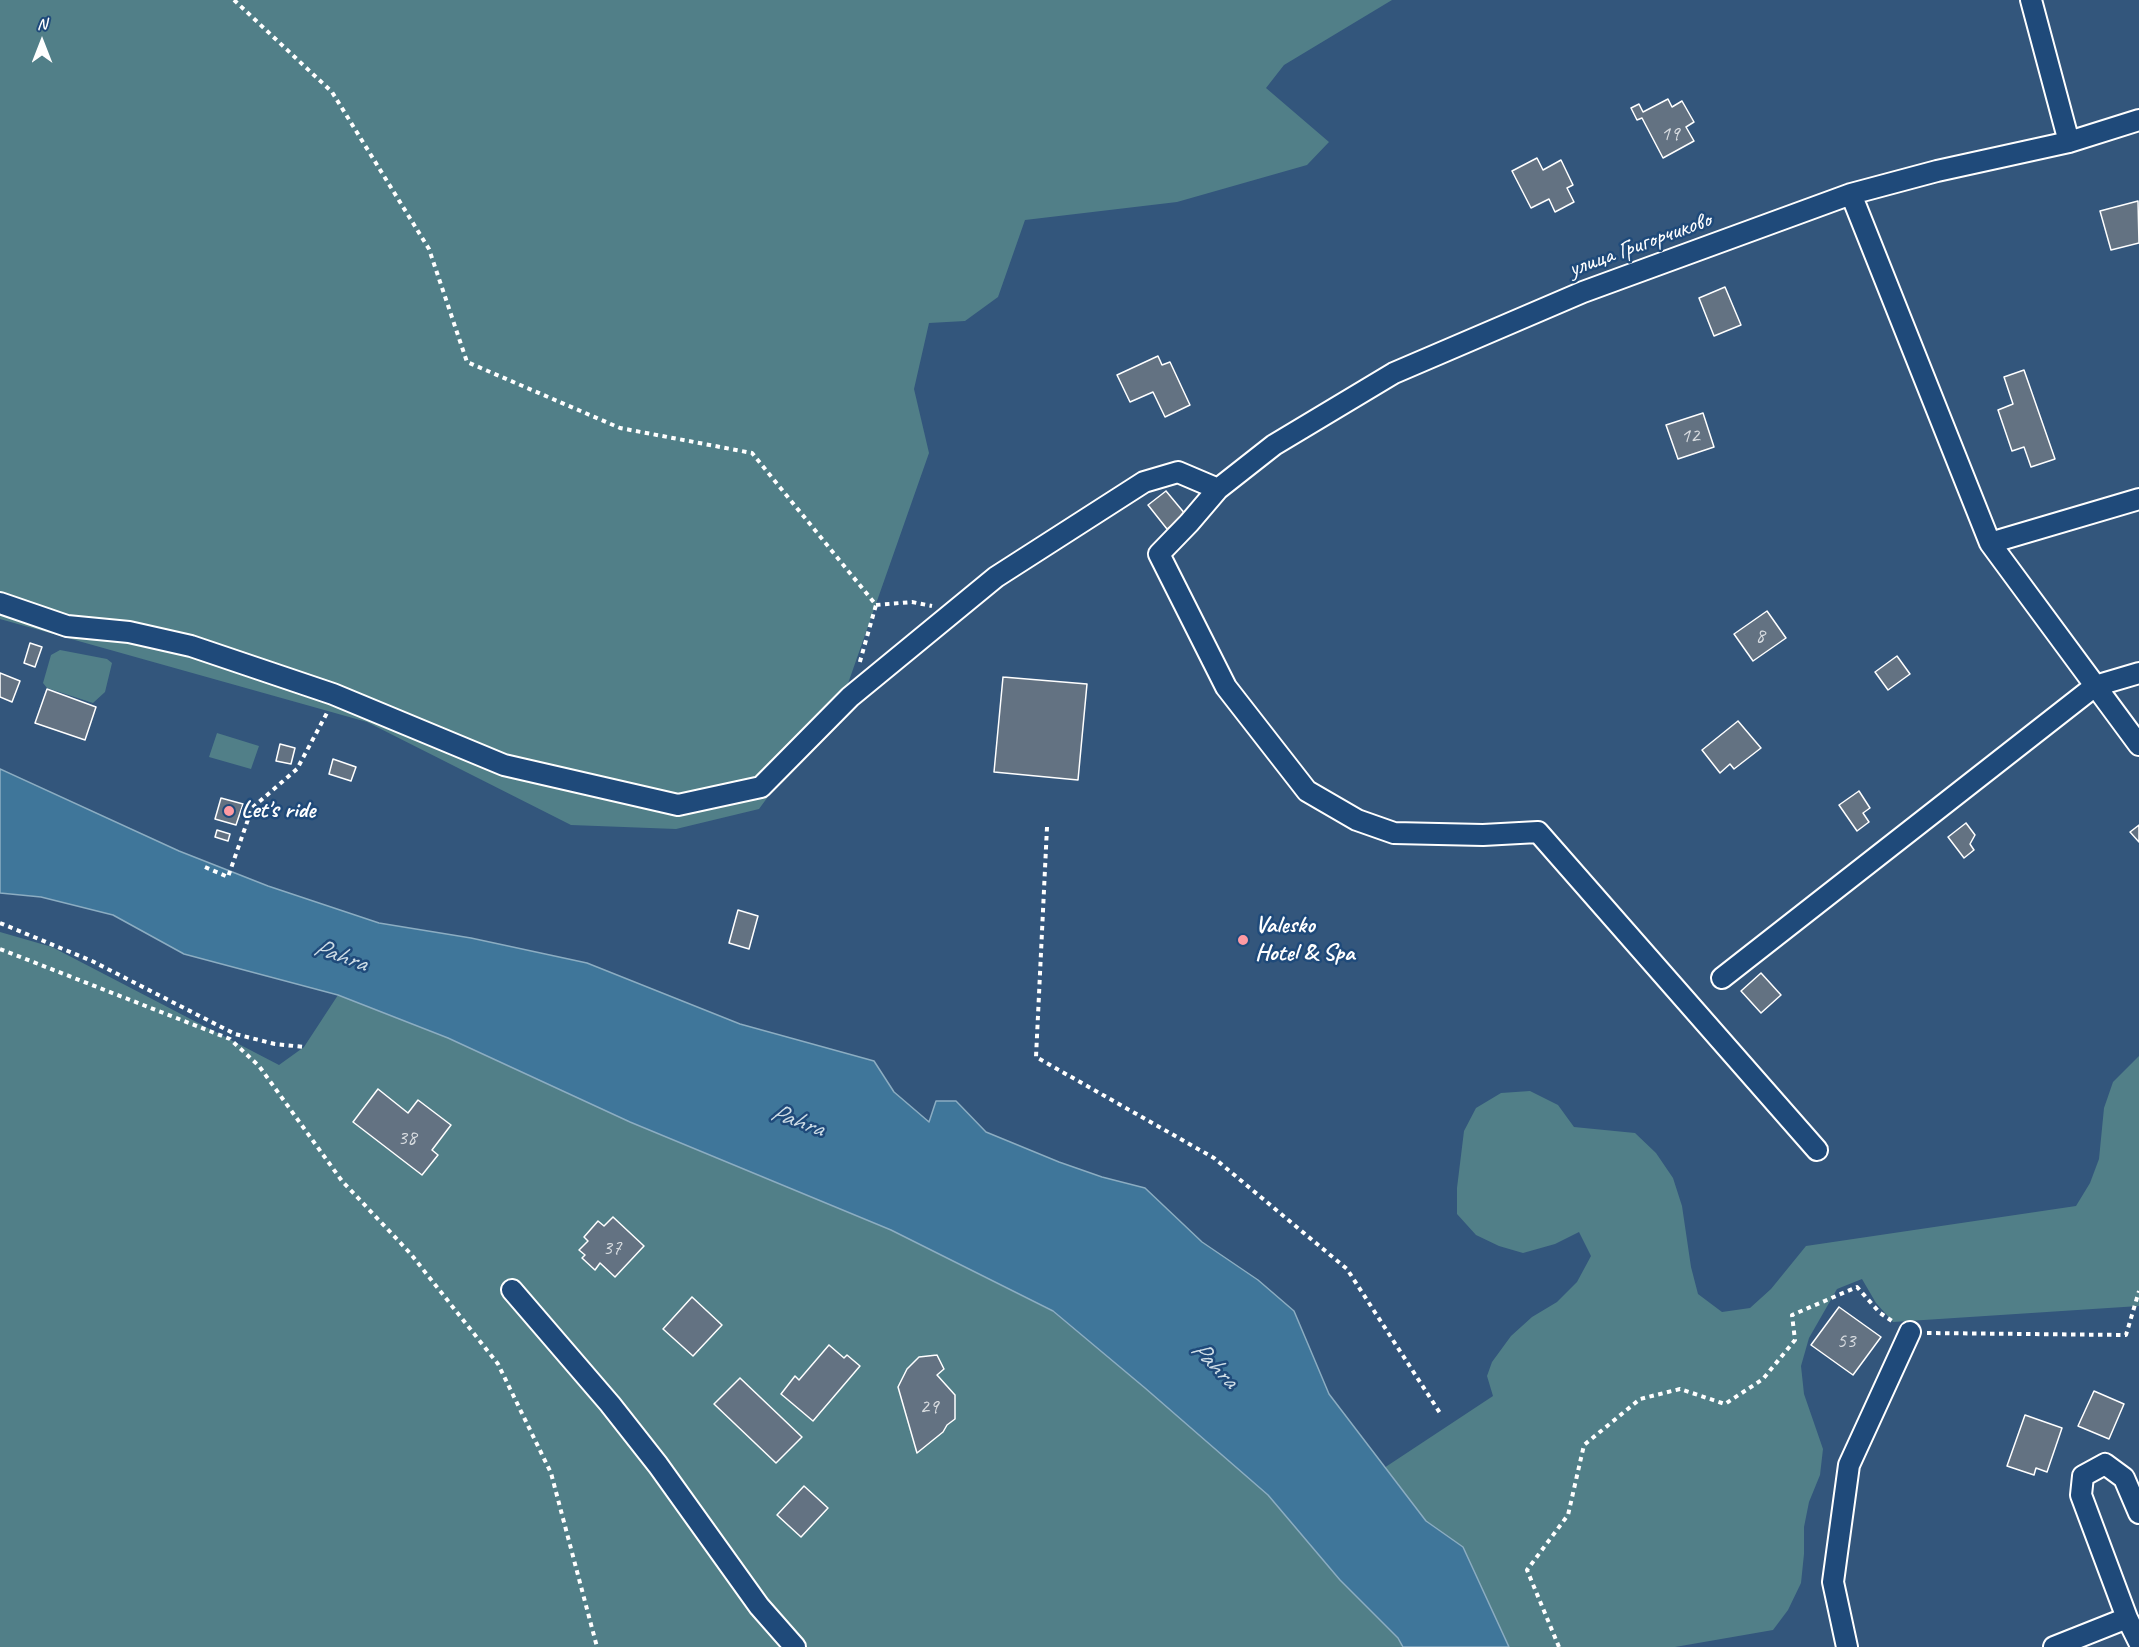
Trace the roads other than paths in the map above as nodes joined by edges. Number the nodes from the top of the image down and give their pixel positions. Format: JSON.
{"nodes":[{"id":1,"x":2031,"y":0,"type":"edge"},
{"id":2,"x":2139,"y":120,"type":"edge"},
{"id":3,"x":2069,"y":142,"type":"junction"},
{"id":4,"x":1851,"y":194,"type":"junction"},
{"id":5,"x":1218,"y":489,"type":"junction"},
{"id":6,"x":2139,"y":499,"type":"edge"},
{"id":7,"x":1990,"y":543,"type":"junction"},
{"id":8,"x":0,"y":603,"type":"edge"},
{"id":9,"x":2139,"y":673,"type":"edge"},
{"id":10,"x":2096,"y":686,"type":"junction"},
{"id":11,"x":2139,"y":745,"type":"edge"},
{"id":12,"x":1722,"y":978,"type":"dead end"},
{"id":13,"x":1817,"y":1150,"type":"dead end"},
{"id":14,"x":512,"y":1290,"type":"dead end"},
{"id":15,"x":1910,"y":1332,"type":"road end"},
{"id":16,"x":2139,"y":1513,"type":"edge"},
{"id":17,"x":2127,"y":1617,"type":"junction"},
{"id":18,"x":2139,"y":1642,"type":"edge"},
{"id":19,"x":795,"y":1647,"type":"edge"},
{"id":20,"x":1847,"y":1647,"type":"edge"},
{"id":21,"x":2054,"y":1647,"type":"edge"}],
"edges":[{"from":1,"to":3,"type":"street"},
{"from":2,"to":3,"type":"street","name":"улица Григорчиково"},
{"from":3,"to":4,"type":"street","name":"улица Григорчиково"},
{"from":4,"to":5,"type":"street","name":"улица Григорчиково"},
{"from":4,"to":7,"type":"street"},
{"from":5,"to":8,"type":"street"},
{"from":5,"to":13,"type":"street","name":"улица Григорчиково"},
{"from":6,"to":7,"type":"street"},
{"from":7,"to":10,"type":"street"},
{"from":9,"to":10,"type":"street"},
{"from":10,"to":11,"type":"street"},
{"from":10,"to":12,"type":"street"},
{"from":14,"to":19,"type":"street"},
{"from":15,"to":20,"type":"street"},
{"from":16,"to":17,"type":"street"},
{"from":17,"to":18,"type":"street"},
{"from":17,"to":21,"type":"street"}]}
